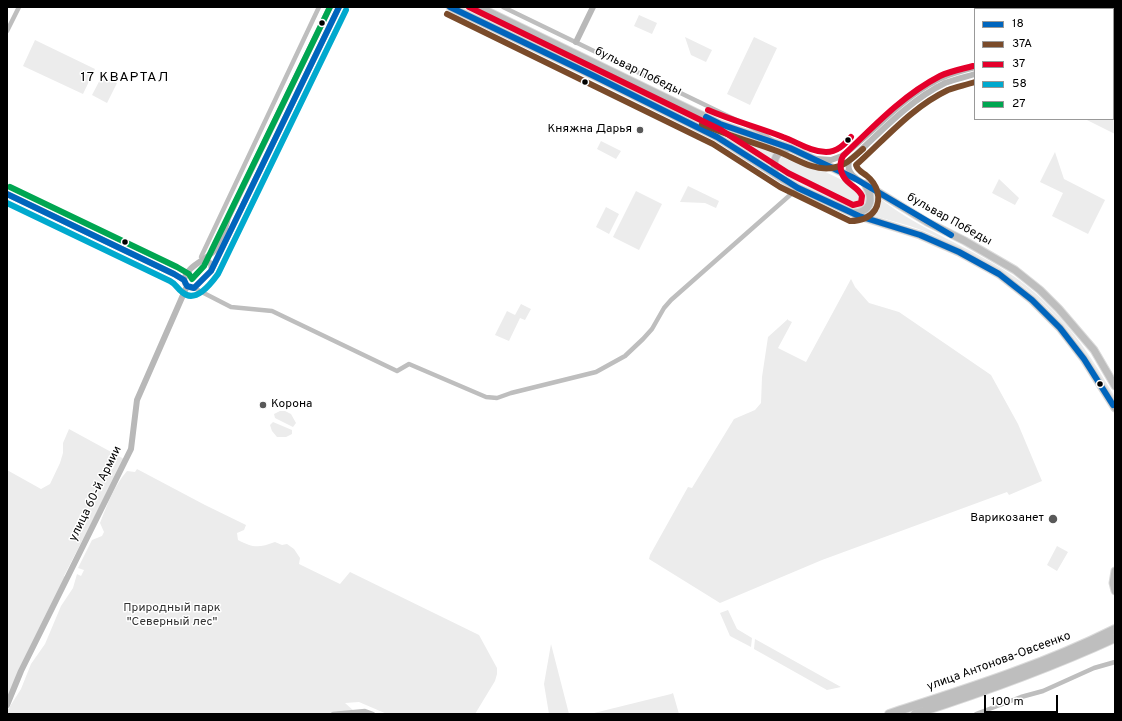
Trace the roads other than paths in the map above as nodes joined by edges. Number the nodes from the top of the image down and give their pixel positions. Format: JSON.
{"nodes":[{"id":1,"x":19,"y":7,"type":"edge"},
{"id":2,"x":320,"y":7,"type":"edge"},
{"id":3,"x":330,"y":7,"type":"edge"},
{"id":4,"x":341,"y":7,"type":"edge"},
{"id":5,"x":450,"y":7,"type":"edge"},
{"id":6,"x":503,"y":7,"type":"edge"},
{"id":7,"x":593,"y":7,"type":"edge"},
{"id":8,"x":481,"y":8,"type":"edge"},
{"id":9,"x":7,"y":31,"type":"edge"},
{"id":10,"x":576,"y":42,"type":"junction"},
{"id":11,"x":974,"y":67,"type":"edge"},
{"id":12,"x":974,"y":74,"type":"edge"},
{"id":13,"x":296,"y":79,"type":"junction"},
{"id":14,"x":303,"y":82,"type":"junction"},
{"id":15,"x":779,"y":144,"type":"junction"},
{"id":16,"x":790,"y":148,"type":"junction"},
{"id":17,"x":813,"y":158,"type":"junction"},
{"id":18,"x":775,"y":174,"type":"junction"},
{"id":19,"x":854,"y":178,"type":"junction"},
{"id":20,"x":865,"y":184,"type":"junction"},
{"id":21,"x":798,"y":188,"type":"junction"},
{"id":22,"x":7,"y":194,"type":"edge"},
{"id":23,"x":851,"y":213,"type":"junction"},
{"id":24,"x":203,"y":258,"type":"junction"},
{"id":25,"x":211,"y":271,"type":"junction"},
{"id":26,"x":184,"y":280,"type":"junction"},
{"id":27,"x":187,"y":286,"type":"junction"},
{"id":28,"x":194,"y":288,"type":"junction"},
{"id":29,"x":1115,"y":386,"type":"edge"},
{"id":30,"x":1115,"y":408,"type":"edge"},
{"id":31,"x":1115,"y":571,"type":"edge"},
{"id":32,"x":1115,"y":591,"type":"edge"},
{"id":33,"x":1113,"y":629,"type":"edge"},
{"id":34,"x":1115,"y":638,"type":"edge"},
{"id":35,"x":1115,"y":662,"type":"edge"},
{"id":36,"x":7,"y":705,"type":"edge"},
{"id":37,"x":333,"y":714,"type":"edge"},
{"id":38,"x":373,"y":714,"type":"edge"},
{"id":39,"x":889,"y":714,"type":"edge"},
{"id":40,"x":915,"y":714,"type":"edge"},
{"id":41,"x":976,"y":714,"type":"edge"}],
"edges":[{"from":1,"to":9,"type":"street"},
{"from":2,"to":24,"type":"street"},
{"from":3,"to":13,"type":"street"},
{"from":4,"to":14,"type":"street"},
{"from":5,"to":18,"type":"main road","name":"бульвар Победы"},
{"from":6,"to":10,"type":"street"},
{"from":7,"to":10,"type":"street"},
{"from":8,"to":15,"type":"main road","name":"бульвар Победы"},
{"from":10,"to":15,"type":"street"},
{"from":11,"to":17,"type":"street"},
{"from":12,"to":19,"type":"street"},
{"from":13,"to":14,"type":"street"},
{"from":13,"to":24,"type":"street"},
{"from":14,"to":25,"type":"street"},
{"from":15,"to":16,"type":"main road","name":"бульвар Победы"},
{"from":16,"to":17,"type":"main road","name":"бульвар Победы"},
{"from":16,"to":18,"type":"main road"},
{"from":17,"to":19,"type":"main road","name":"бульвар Победы"},
{"from":18,"to":21,"type":"main road","name":"бульвар Победы"},
{"from":19,"to":20,"type":"street","name":"бульвар Победы"},
{"from":20,"to":23,"type":"main road"},
{"from":20,"to":29,"type":"main road","name":"бульвар Победы"},
{"from":21,"to":23,"type":"main road","name":"бульвар Победы"},
{"from":21,"to":28,"type":"street"},
{"from":22,"to":26,"type":"street"},
{"from":23,"to":30,"type":"main road","name":"бульвар Победы"},
{"from":24,"to":25,"type":"street"},
{"from":24,"to":26,"type":"street"},
{"from":25,"to":28,"type":"street"},
{"from":26,"to":27,"type":"street"},
{"from":27,"to":28,"type":"street"},
{"from":27,"to":36,"type":"street","name":"улица 60-й Армии"},
{"from":31,"to":32,"type":"main road"},
{"from":33,"to":39,"type":"highway","name":"улица Антонова-Овсеенко"},
{"from":34,"to":40,"type":"highway","name":"улица Антонова-Овсеенко"},
{"from":35,"to":41,"type":"street"},
{"from":37,"to":38,"type":"street"}]}
